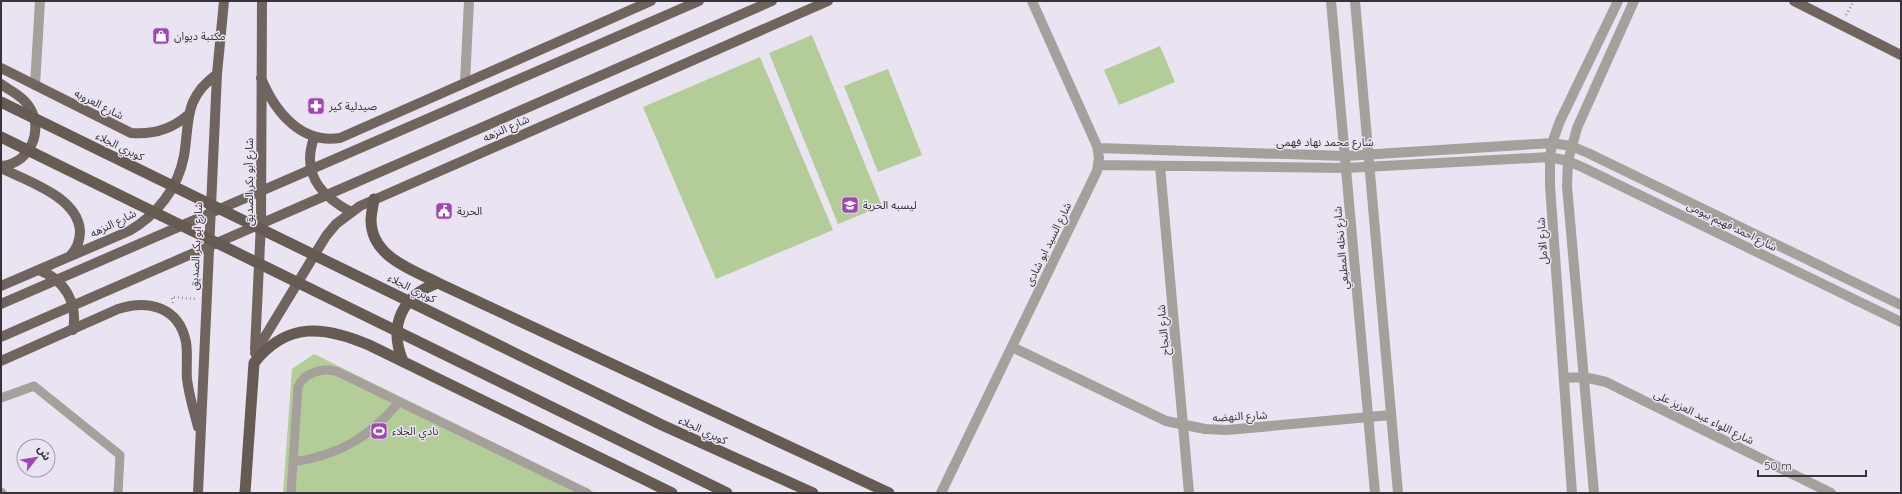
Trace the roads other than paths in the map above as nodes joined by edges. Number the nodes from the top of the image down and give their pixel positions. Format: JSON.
{"nodes":[{"id":1,"x":40,"y":1,"type":"edge"},
{"id":2,"x":224,"y":1,"type":"edge"},
{"id":3,"x":262,"y":1,"type":"edge"},
{"id":4,"x":469,"y":1,"type":"edge"},
{"id":5,"x":651,"y":1,"type":"edge"},
{"id":6,"x":700,"y":1,"type":"edge"},
{"id":7,"x":772,"y":1,"type":"edge"},
{"id":8,"x":828,"y":1,"type":"edge"},
{"id":9,"x":1032,"y":1,"type":"edge"},
{"id":10,"x":1331,"y":1,"type":"edge"},
{"id":11,"x":1355,"y":1,"type":"edge"},
{"id":12,"x":1618,"y":1,"type":"edge"},
{"id":13,"x":1634,"y":1,"type":"edge"},
{"id":14,"x":1794,"y":1,"type":"edge"},
{"id":15,"x":1901,"y":55,"type":"edge"},
{"id":16,"x":1,"y":68,"type":"edge"},
{"id":17,"x":217,"y":74,"type":"junction"},
{"id":18,"x":261,"y":78,"type":"junction"},
{"id":19,"x":465,"y":82,"type":"junction"},
{"id":20,"x":1,"y":84,"type":"edge"},
{"id":21,"x":35,"y":85,"type":"junction"},
{"id":22,"x":1,"y":102,"type":"edge"},
{"id":23,"x":188,"y":115,"type":"junction"},
{"id":24,"x":1,"y":137,"type":"edge"},
{"id":25,"x":314,"y":138,"type":"junction"},
{"id":26,"x":1552,"y":143,"type":"junction"},
{"id":27,"x":1571,"y":146,"type":"junction"},
{"id":28,"x":1098,"y":148,"type":"junction"},
{"id":29,"x":1369,"y":154,"type":"junction"},
{"id":30,"x":1345,"y":156,"type":"junction"},
{"id":31,"x":1550,"y":157,"type":"junction"},
{"id":32,"x":1568,"y":161,"type":"junction"},
{"id":33,"x":1098,"y":165,"type":"junction"},
{"id":34,"x":1160,"y":166,"type":"junction"},
{"id":35,"x":1370,"y":166,"type":"junction"},
{"id":36,"x":1,"y":167,"type":"edge"},
{"id":37,"x":1346,"y":168,"type":"junction"},
{"id":38,"x":374,"y":199,"type":"junction"},
{"id":39,"x":351,"y":212,"type":"junction"},
{"id":40,"x":69,"y":257,"type":"junction"},
{"id":41,"x":39,"y":270,"type":"junction"},
{"id":42,"x":438,"y":283,"type":"junction"},
{"id":43,"x":1,"y":286,"type":"edge"},
{"id":44,"x":1,"y":304,"type":"edge"},
{"id":45,"x":1901,"y":305,"type":"edge"},
{"id":46,"x":1901,"y":322,"type":"edge"},
{"id":47,"x":72,"y":330,"type":"junction"},
{"id":48,"x":1,"y":337,"type":"edge"},
{"id":49,"x":1012,"y":347,"type":"junction"},
{"id":50,"x":255,"y":358,"type":"junction"},
{"id":51,"x":1,"y":361,"type":"edge"},
{"id":52,"x":403,"y":361,"type":"junction"},
{"id":53,"x":1564,"y":378,"type":"junction"},
{"id":54,"x":1584,"y":378,"type":"junction"},
{"id":55,"x":1,"y":398,"type":"edge"},
{"id":56,"x":399,"y":402,"type":"junction"},
{"id":57,"x":1391,"y":416,"type":"junction"},
{"id":58,"x":1368,"y":417,"type":"junction"},
{"id":59,"x":1184,"y":426,"type":"junction"},
{"id":60,"x":201,"y":436,"type":"junction"},
{"id":61,"x":293,"y":462,"type":"junction"},
{"id":62,"x":577,"y":491,"type":"edge"},
{"id":63,"x":118,"y":493,"type":"edge"},
{"id":64,"x":198,"y":493,"type":"edge"},
{"id":65,"x":245,"y":493,"type":"edge"},
{"id":66,"x":291,"y":493,"type":"edge"},
{"id":67,"x":587,"y":493,"type":"edge"},
{"id":68,"x":672,"y":493,"type":"edge"},
{"id":69,"x":727,"y":493,"type":"edge"},
{"id":70,"x":813,"y":493,"type":"edge"},
{"id":71,"x":889,"y":493,"type":"edge"},
{"id":72,"x":941,"y":493,"type":"edge"},
{"id":73,"x":1189,"y":493,"type":"edge"},
{"id":74,"x":1375,"y":493,"type":"edge"},
{"id":75,"x":1398,"y":493,"type":"edge"},
{"id":76,"x":1572,"y":493,"type":"edge"},
{"id":77,"x":1594,"y":493,"type":"edge"},
{"id":78,"x":1830,"y":493,"type":"edge"}],
"edges":[{"from":1,"to":21,"type":"street"},
{"from":2,"to":17,"type":"main road","name":"شارع ابو بكر الصديق"},
{"from":3,"to":18,"type":"main road","name":"شارع أبو بكر الصديق"},
{"from":4,"to":19,"type":"street"},
{"from":5,"to":19,"type":"main road"},
{"from":6,"to":44,"type":"main road","bridge":true},
{"from":7,"to":48,"type":"main road","bridge":true},
{"from":8,"to":38,"type":"main road","name":"شارع النزهه"},
{"from":9,"to":28,"type":"street","name":"شارع السيد ابو شادى"},
{"from":10,"to":30,"type":"street","name":"شارع نخله المطيعي"},
{"from":11,"to":29,"type":"street"},
{"from":12,"to":26,"type":"street","name":"شارع الامل"},
{"from":13,"to":27,"type":"street"},
{"from":14,"to":15,"type":"main road"},
{"from":16,"to":21,"type":"main road","name":"شارع العروبه"},
{"from":17,"to":23,"type":"main road","name":"شارع النزهه"},
{"from":17,"to":60,"type":"main road","name":"شارع ابو بكر الصديق"},
{"from":18,"to":25,"type":"main road"},
{"from":18,"to":50,"type":"main road","name":"شارع أبو بكر الصديق"},
{"from":19,"to":25,"type":"main road"},
{"from":20,"to":36,"type":"main road"},
{"from":21,"to":23,"type":"main road","name":"شارع العروبه"},
{"from":22,"to":70,"type":"highway","name":"كوبري الجلاء","bridge":true},
{"from":23,"to":40,"type":"main road","name":"شارع النزهه"},
{"from":24,"to":69,"type":"highway","bridge":true},
{"from":25,"to":39,"type":"main road"},
{"from":26,"to":27,"type":"street","name":"شارع احمد فهيم بيومى"},
{"from":26,"to":29,"type":"street","name":"شارع محمد نهاد فهمى"},
{"from":26,"to":31,"type":"street","name":"شارع الامل"},
{"from":27,"to":32,"type":"street"},
{"from":27,"to":45,"type":"street","name":"شارع احمد فهيم بيومى"},
{"from":28,"to":30,"type":"street","name":"شارع محمد نهاد فهمى"},
{"from":28,"to":33,"type":"street","name":"شارع السيد ابو شادى"},
{"from":29,"to":30,"type":"street","name":"شارع محمد نهاد فهمى"},
{"from":29,"to":35,"type":"street"},
{"from":30,"to":37,"type":"street","name":"شارع نخله المطيعي"},
{"from":31,"to":32,"type":"street","name":"شارع احمد فهيم بيومى"},
{"from":31,"to":35,"type":"street"},
{"from":31,"to":53,"type":"street","name":"شارع الامل"},
{"from":32,"to":46,"type":"street","name":"شارع احمد فهيم بيومى"},
{"from":32,"to":54,"type":"street"},
{"from":33,"to":34,"type":"street"},
{"from":33,"to":49,"type":"street","name":"شارع السيد ابو شادى"},
{"from":34,"to":37,"type":"street"},
{"from":34,"to":59,"type":"street","name":"شارع النجاح"},
{"from":35,"to":37,"type":"street"},
{"from":35,"to":57,"type":"street"},
{"from":36,"to":40,"type":"main road"},
{"from":37,"to":58,"type":"street","name":"شارع نخله المطيعي"},
{"from":38,"to":39,"type":"main road","name":"شارع النزهه"},
{"from":38,"to":42,"type":"highway"},
{"from":39,"to":50,"type":"main road","name":"شارع النزهه"},
{"from":40,"to":41,"type":"main road","name":"شارع النزهه"},
{"from":41,"to":43,"type":"main road","name":"شارع النزهه"},
{"from":41,"to":47,"type":"main road"},
{"from":42,"to":52,"type":"highway"},
{"from":42,"to":71,"type":"highway"},
{"from":47,"to":51,"type":"main road"},
{"from":47,"to":60,"type":"main road"},
{"from":49,"to":59,"type":"street","name":"شارع النهضه"},
{"from":49,"to":72,"type":"street","name":"شارع السيد ابو شادى"},
{"from":50,"to":52,"type":"highway"},
{"from":50,"to":65,"type":"highway"},
{"from":52,"to":68,"type":"highway"},
{"from":53,"to":54,"type":"street","name":"شارع اللواء عبد العزيز على"},
{"from":53,"to":76,"type":"street","name":"شارع الامل"},
{"from":54,"to":77,"type":"street"},
{"from":54,"to":78,"type":"street","name":"شارع اللواء عبد العزيز على"},
{"from":55,"to":63,"type":"lane"},
{"from":56,"to":61,"type":"lane"},
{"from":56,"to":61,"type":"lane"},
{"from":56,"to":62,"type":"lane"},
{"from":57,"to":58,"type":"street","name":"شارع النهضه"},
{"from":57,"to":75,"type":"street"},
{"from":58,"to":59,"type":"street","name":"شارع النهضه"},
{"from":58,"to":74,"type":"street","name":"شارع نخله المطيعي"},
{"from":59,"to":73,"type":"street","name":"شارع النجاح"},
{"from":60,"to":64,"type":"main road","name":"شارع ابو بكر الصديق"},
{"from":61,"to":66,"type":"lane"},
{"from":62,"to":67,"type":"lane"}]}
